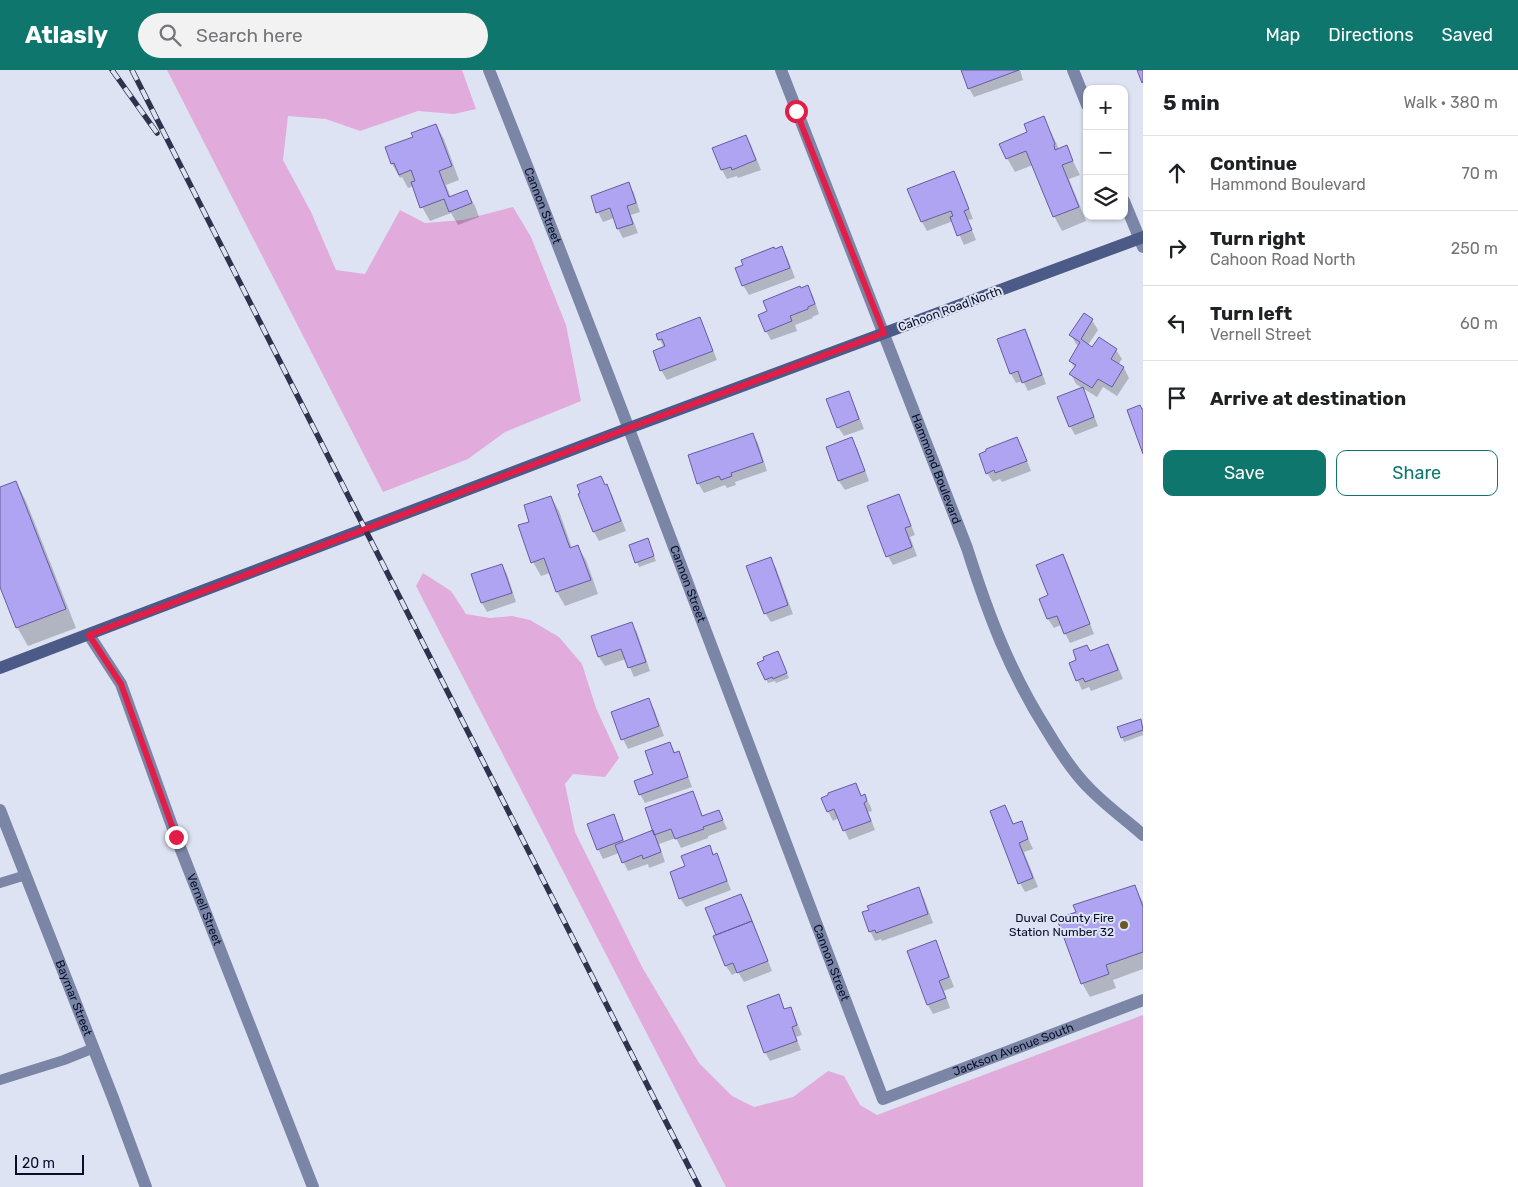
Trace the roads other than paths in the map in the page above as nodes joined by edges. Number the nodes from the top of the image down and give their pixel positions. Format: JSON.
{"nodes":[{"id":1,"x":489,"y":70,"type":"edge"},
{"id":2,"x":781,"y":70,"type":"edge"},
{"id":3,"x":1073,"y":70,"type":"edge"},
{"id":4,"x":1083,"y":95,"type":"edge"},
{"id":5,"x":1128,"y":210,"type":"edge"},
{"id":6,"x":1142,"y":241,"type":"edge"},
{"id":7,"x":884,"y":333,"type":"junction"},
{"id":8,"x":629,"y":428,"type":"junction"},
{"id":9,"x":89,"y":635,"type":"junction"},
{"id":10,"x":0,"y":668,"type":"edge"},
{"id":11,"x":0,"y":810,"type":"edge"},
{"id":12,"x":1143,"y":835,"type":"edge"},
{"id":13,"x":26,"y":875,"type":"junction"},
{"id":14,"x":0,"y":883,"type":"edge"},
{"id":15,"x":1143,"y":1000,"type":"edge"},
{"id":16,"x":94,"y":1048,"type":"junction"},
{"id":17,"x":0,"y":1080,"type":"edge"},
{"id":18,"x":882,"y":1099,"type":"joint"},
{"id":19,"x":146,"y":1187,"type":"edge"},
{"id":20,"x":312,"y":1187,"type":"edge"}],
"edges":[{"from":1,"to":8,"type":"street","name":"Cannon Street"},
{"from":2,"to":7,"type":"street","name":"Hammond Boulevard"},
{"from":3,"to":4,"type":"street"},
{"from":5,"to":6,"type":"street"},
{"from":6,"to":7,"type":"main road","name":"Cahoon Road North"},
{"from":7,"to":8,"type":"main road","name":"Cahoon Road North"},
{"from":7,"to":12,"type":"street","name":"Hammond Boulevard"},
{"from":8,"to":9,"type":"main road","name":"Cahoon Road North"},
{"from":8,"to":18,"type":"street","name":"Cannon Street"},
{"from":9,"to":10,"type":"main road","name":"Cahoon Road North"},
{"from":9,"to":20,"type":"street","name":"Vernell Street"},
{"from":11,"to":13,"type":"street","name":"Baymar Street"},
{"from":13,"to":14,"type":"lane"},
{"from":13,"to":16,"type":"street","name":"Baymar Street"},
{"from":15,"to":18,"type":"street","name":"Jackson Avenue South"},
{"from":16,"to":17,"type":"lane"},
{"from":16,"to":19,"type":"street","name":"Baymar Street"}]}
